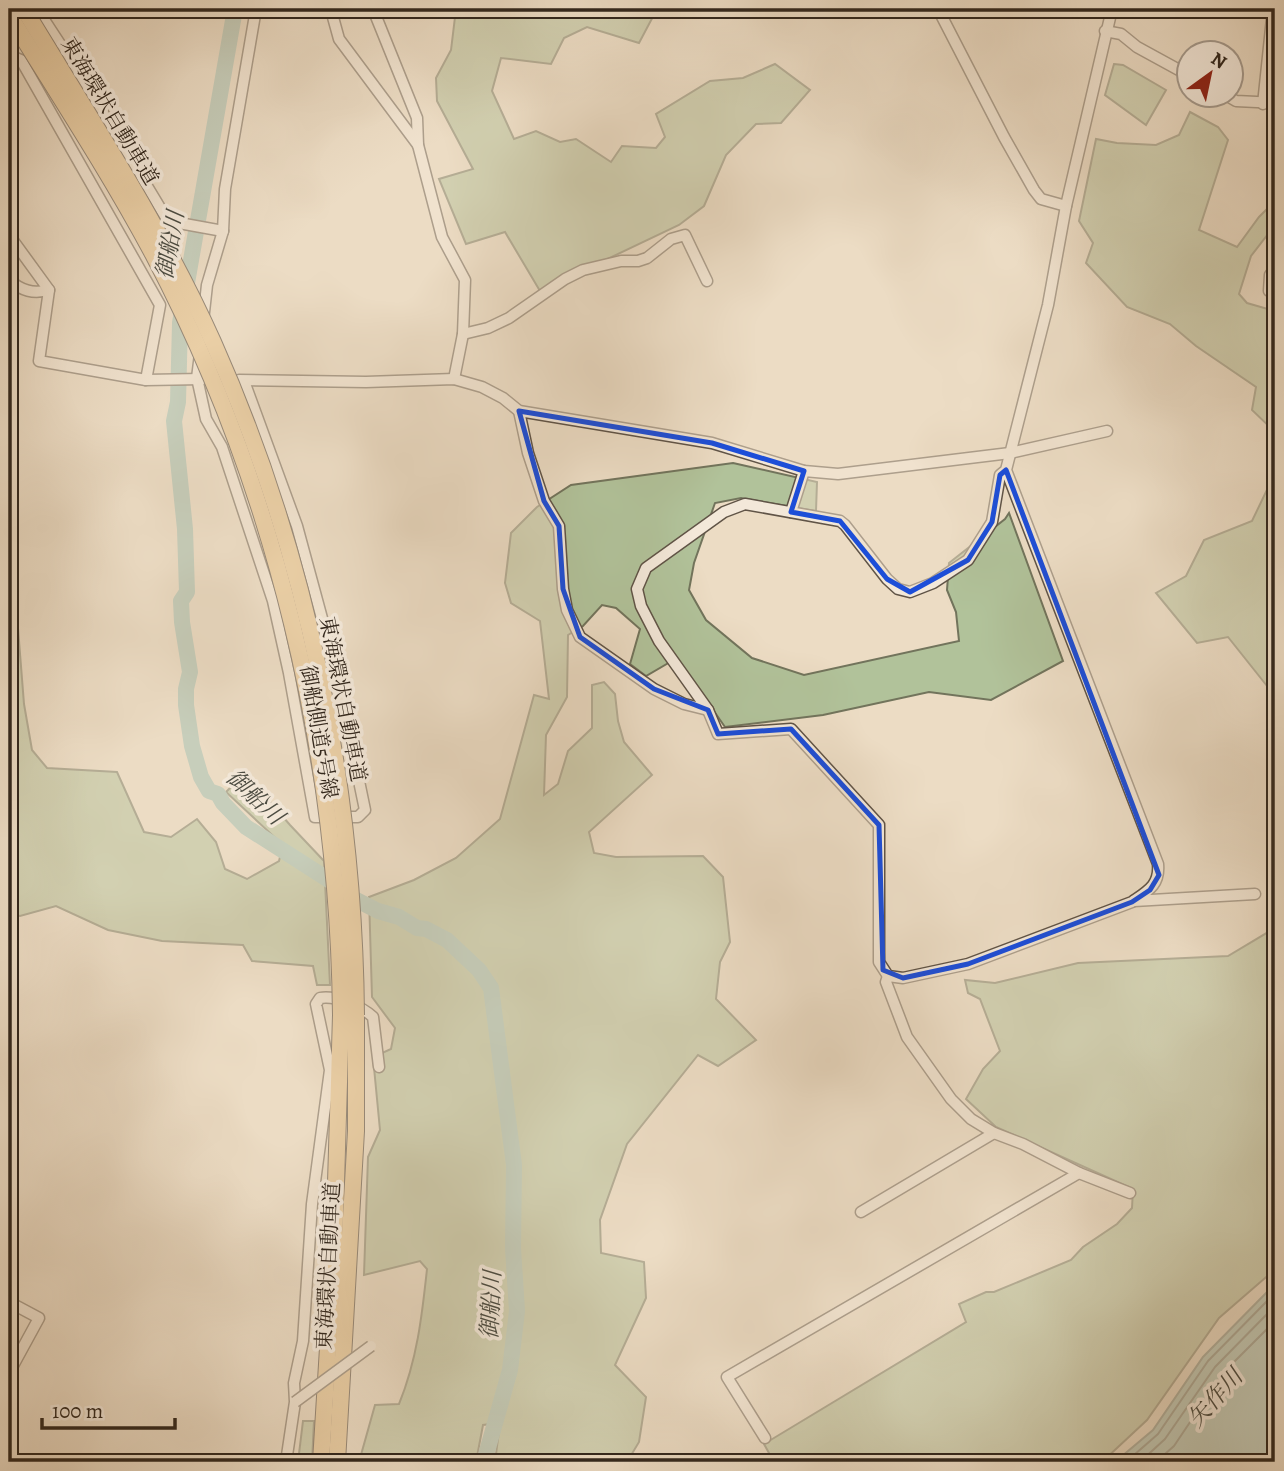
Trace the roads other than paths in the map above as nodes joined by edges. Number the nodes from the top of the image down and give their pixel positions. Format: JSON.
{"nodes":[{"id":1,"x":14,"y":9,"type":"edge"},
{"id":2,"x":23,"y":9,"type":"edge"},
{"id":3,"x":256,"y":9,"type":"edge"},
{"id":4,"x":373,"y":9,"type":"edge"},
{"id":5,"x":938,"y":9,"type":"edge"},
{"id":6,"x":1112,"y":9,"type":"edge"},
{"id":7,"x":1273,"y":9,"type":"edge"},
{"id":8,"x":331,"y":10,"type":"edge"},
{"id":9,"x":9,"y":15,"type":"edge"},
{"id":10,"x":1105,"y":31,"type":"junction"},
{"id":11,"x":9,"y":54,"type":"edge"},
{"id":12,"x":1176,"y":69,"type":"edge"},
{"id":13,"x":79,"y":73,"type":"junction"},
{"id":14,"x":41,"y":94,"type":"junction"},
{"id":15,"x":1246,"y":102,"type":"edge"},
{"id":16,"x":1275,"y":103,"type":"edge"},
{"id":17,"x":1263,"y":104,"type":"junction"},
{"id":18,"x":418,"y":145,"type":"junction"},
{"id":19,"x":150,"y":195,"type":"junction"},
{"id":20,"x":1066,"y":206,"type":"junction"},
{"id":21,"x":115,"y":224,"type":"junction"},
{"id":22,"x":220,"y":231,"type":"junction"},
{"id":23,"x":9,"y":235,"type":"edge"},
{"id":24,"x":1275,"y":268,"type":"edge"},
{"id":25,"x":9,"y":280,"type":"edge"},
{"id":26,"x":707,"y":281,"type":"dead end"},
{"id":27,"x":49,"y":290,"type":"junction"},
{"id":28,"x":1269,"y":291,"type":"dead end"},
{"id":29,"x":463,"y":334,"type":"junction"},
{"id":30,"x":195,"y":379,"type":"junction"},
{"id":31,"x":454,"y":379,"type":"junction"},
{"id":32,"x":146,"y":380,"type":"junction"},
{"id":33,"x":244,"y":380,"type":"junction"},
{"id":34,"x":519,"y":411,"type":"junction"},
{"id":35,"x":1107,"y":431,"type":"dead end"},
{"id":36,"x":1010,"y":453,"type":"junction"},
{"id":37,"x":1006,"y":470,"type":"junction"},
{"id":38,"x":804,"y":471,"type":"junction"},
{"id":39,"x":791,"y":512,"type":"junction"},
{"id":40,"x":248,"y":526,"type":"junction"},
{"id":41,"x":297,"y":526,"type":"junction"},
{"id":42,"x":335,"y":670,"type":"junction"},
{"id":43,"x":289,"y":673,"type":"junction"},
{"id":44,"x":708,"y":710,"type":"junction"},
{"id":45,"x":1255,"y":894,"type":"dead end"},
{"id":46,"x":1132,"y":902,"type":"junction"},
{"id":47,"x":888,"y":976,"type":"junction"},
{"id":48,"x":349,"y":1015,"type":"junction"},
{"id":49,"x":379,"y":1067,"type":"dead end"},
{"id":50,"x":994,"y":1133,"type":"junction"},
{"id":51,"x":1079,"y":1172,"type":"junction"},
{"id":52,"x":1130,"y":1193,"type":"dead end"},
{"id":53,"x":861,"y":1212,"type":"dead end"},
{"id":54,"x":9,"y":1301,"type":"edge"},
{"id":55,"x":371,"y":1346,"type":"dead end"},
{"id":56,"x":9,"y":1373,"type":"edge"},
{"id":57,"x":295,"y":1402,"type":"junction"},
{"id":58,"x":765,"y":1438,"type":"dead end"},
{"id":59,"x":9,"y":1459,"type":"edge"},
{"id":60,"x":15,"y":1462,"type":"edge"},
{"id":61,"x":286,"y":1462,"type":"edge"},
{"id":62,"x":321,"y":1462,"type":"edge"},
{"id":63,"x":337,"y":1462,"type":"edge"}],
"edges":[{"from":1,"to":11,"type":"street"},
{"from":1,"to":13,"type":"street"},
{"from":2,"to":48,"type":"highway","name":"東海環状自動車道","bridge":true},
{"from":3,"to":22,"type":"street","name":"御船側道5号線"},
{"from":4,"to":18,"type":"street"},
{"from":5,"to":20,"type":"street"},
{"from":6,"to":10,"type":"street"},
{"from":7,"to":17,"type":"street"},
{"from":8,"to":18,"type":"street"},
{"from":9,"to":48,"type":"highway","name":"東海環状自動車道","bridge":true},
{"from":10,"to":12,"type":"street"},
{"from":10,"to":20,"type":"street"},
{"from":11,"to":14,"type":"street"},
{"from":13,"to":14,"type":"street"},
{"from":13,"to":19,"type":"street"},
{"from":14,"to":21,"type":"street"},
{"from":15,"to":17,"type":"street"},
{"from":16,"to":17,"type":"street"},
{"from":18,"to":29,"type":"street"},
{"from":19,"to":21,"type":"street"},
{"from":19,"to":22,"type":"street"},
{"from":20,"to":36,"type":"street"},
{"from":21,"to":32,"type":"street"},
{"from":22,"to":30,"type":"street","name":"御船側道5号線"},
{"from":23,"to":27,"type":"street"},
{"from":24,"to":28,"type":"street"},
{"from":25,"to":27,"type":"street"},
{"from":26,"to":29,"type":"street"},
{"from":27,"to":32,"type":"street"},
{"from":29,"to":31,"type":"street"},
{"from":30,"to":32,"type":"street"},
{"from":30,"to":33,"type":"street"},
{"from":30,"to":40,"type":"street","name":"御船側道5号線"},
{"from":31,"to":33,"type":"street"},
{"from":31,"to":34,"type":"street"},
{"from":33,"to":41,"type":"street","name":"御船側道5号線"},
{"from":34,"to":38,"type":"street"},
{"from":34,"to":44,"type":"street"},
{"from":35,"to":36,"type":"street"},
{"from":36,"to":37,"type":"street"},
{"from":36,"to":38,"type":"street"},
{"from":37,"to":39,"type":"street"},
{"from":37,"to":46,"type":"street"},
{"from":38,"to":39,"type":"street"},
{"from":39,"to":44,"type":"street"},
{"from":40,"to":41,"type":"street"},
{"from":40,"to":43,"type":"street","name":"御船側道5号線"},
{"from":41,"to":42,"type":"street","name":"御船側道5号線"},
{"from":42,"to":43,"type":"street"},
{"from":42,"to":43,"type":"street","name":"御船側道5号線"},
{"from":44,"to":47,"type":"street"},
{"from":45,"to":46,"type":"street"},
{"from":46,"to":47,"type":"street"},
{"from":47,"to":50,"type":"street"},
{"from":48,"to":62,"type":"highway","name":"東海環状自動車道"},
{"from":48,"to":63,"type":"highway","name":"東海環状自動車道"},
{"from":49,"to":57,"type":"street"},
{"from":50,"to":51,"type":"street"},
{"from":50,"to":53,"type":"street"},
{"from":51,"to":52,"type":"street"},
{"from":51,"to":58,"type":"street"},
{"from":54,"to":56,"type":"street"},
{"from":55,"to":57,"type":"street","bridge":true},
{"from":57,"to":61,"type":"street"},
{"from":59,"to":60,"type":"street"}]}
